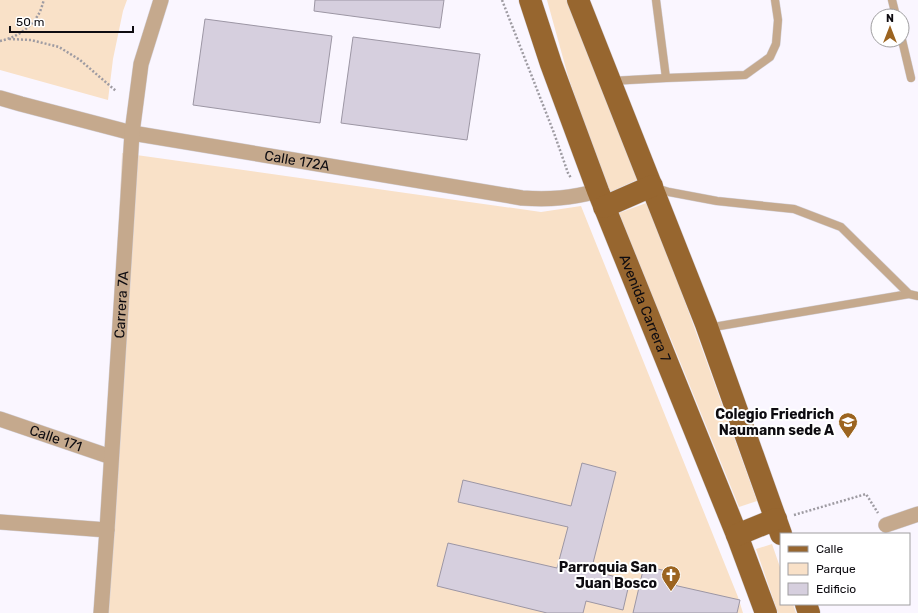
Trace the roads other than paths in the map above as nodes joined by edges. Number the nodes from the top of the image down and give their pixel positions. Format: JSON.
{"nodes":[{"id":1,"x":161,"y":0,"type":"edge"},
{"id":2,"x":530,"y":0,"type":"edge"},
{"id":3,"x":578,"y":0,"type":"edge"},
{"id":4,"x":656,"y":0,"type":"edge"},
{"id":5,"x":775,"y":0,"type":"edge"},
{"id":6,"x":904,"y":48,"type":"edge"},
{"id":7,"x":666,"y":78,"type":"junction"},
{"id":8,"x":911,"y":78,"type":"dead end"},
{"id":9,"x":611,"y":82,"type":"junction"},
{"id":10,"x":0,"y":98,"type":"edge"},
{"id":11,"x":132,"y":133,"type":"junction"},
{"id":12,"x":652,"y":186,"type":"junction"},
{"id":13,"x":601,"y":199,"type":"junction"},
{"id":14,"x":909,"y":294,"type":"junction"},
{"id":15,"x":918,"y":296,"type":"edge"},
{"id":16,"x":707,"y":328,"type":"junction"},
{"id":17,"x":0,"y":419,"type":"edge"},
{"id":18,"x":111,"y":457,"type":"junction"},
{"id":19,"x":918,"y":514,"type":"edge"},
{"id":20,"x":0,"y":522,"type":"edge"},
{"id":21,"x":782,"y":523,"type":"edge"},
{"id":22,"x":886,"y":525,"type":"road end"},
{"id":23,"x":107,"y":530,"type":"junction"},
{"id":24,"x":737,"y":535,"type":"junction"},
{"id":25,"x":101,"y":613,"type":"edge"},
{"id":26,"x":766,"y":613,"type":"edge"}],
"edges":[{"from":1,"to":11,"type":"street","name":"Carrera 7A"},
{"from":2,"to":13,"type":"main road","name":"Avenida Carrera 7"},
{"from":3,"to":9,"type":"main road"},
{"from":4,"to":7,"type":"lane"},
{"from":5,"to":7,"type":"lane"},
{"from":6,"to":8,"type":"lane"},
{"from":7,"to":9,"type":"lane"},
{"from":9,"to":12,"type":"main road"},
{"from":10,"to":11,"type":"street","name":"Calle 172A"},
{"from":11,"to":13,"type":"street","name":"Calle 172A"},
{"from":11,"to":18,"type":"street","name":"Carrera 7A"},
{"from":12,"to":13,"type":"main road"},
{"from":12,"to":14,"type":"lane"},
{"from":12,"to":16,"type":"main road"},
{"from":13,"to":24,"type":"main road","name":"Avenida Carrera 7"},
{"from":14,"to":15,"type":"lane"},
{"from":14,"to":16,"type":"lane"},
{"from":16,"to":21,"type":"main road"},
{"from":17,"to":18,"type":"street","name":"Calle 171"},
{"from":18,"to":23,"type":"street","name":"Carrera 7A"},
{"from":19,"to":22,"type":"street"},
{"from":20,"to":23,"type":"street"},
{"from":21,"to":24,"type":"main road"},
{"from":23,"to":25,"type":"street","name":"Carrera 7A"},
{"from":24,"to":26,"type":"main road","name":"Avenida Carrera 7"}]}
